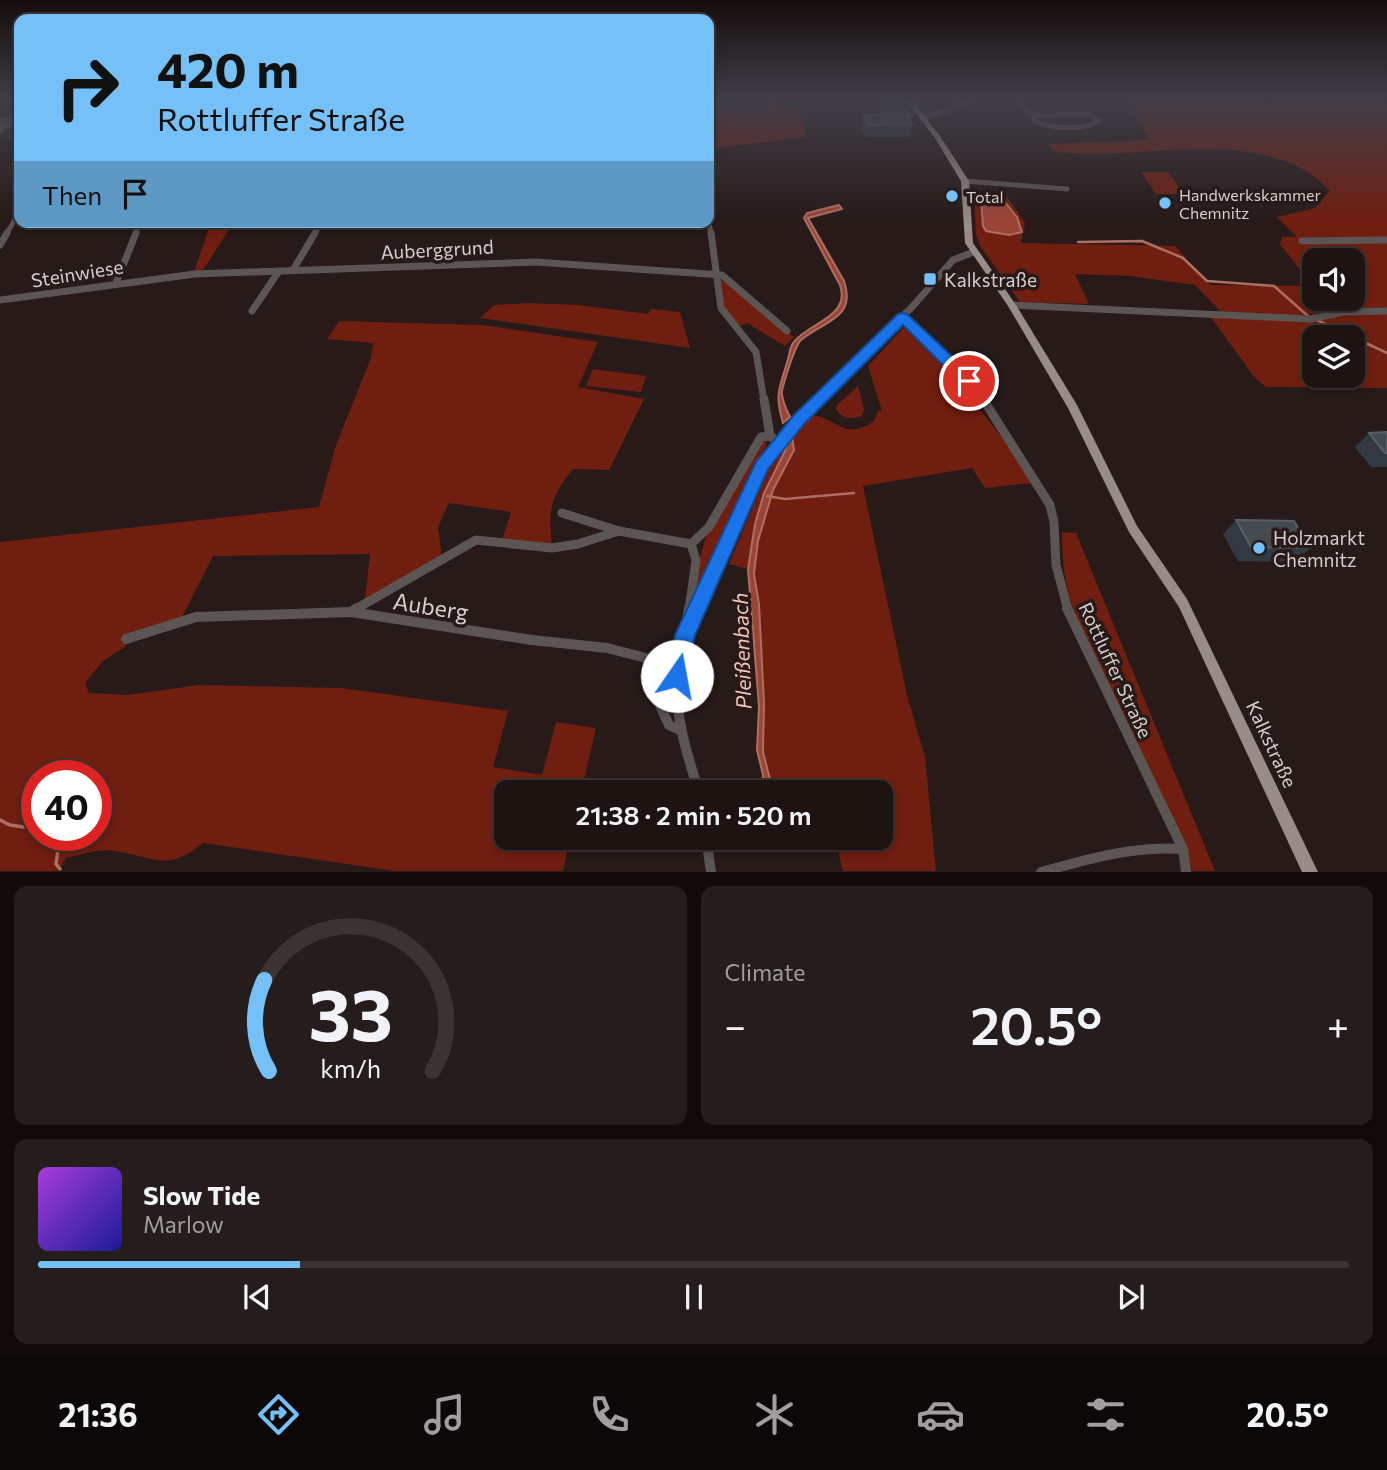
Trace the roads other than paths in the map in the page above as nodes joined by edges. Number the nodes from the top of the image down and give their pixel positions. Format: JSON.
{"nodes":[{"id":1,"x":940,"y":142,"type":"edge"},
{"id":2,"x":965,"y":181,"type":"junction"},
{"id":3,"x":1067,"y":190,"type":"dead end"},
{"id":4,"x":14,"y":221,"type":"edge"},
{"id":5,"x":138,"y":228,"type":"edge"},
{"id":6,"x":318,"y":228,"type":"edge"},
{"id":7,"x":710,"y":228,"type":"edge"},
{"id":8,"x":1301,"y":240,"type":"dead end"},
{"id":9,"x":1387,"y":240,"type":"edge"},
{"id":10,"x":0,"y":245,"type":"edge"},
{"id":11,"x":974,"y":252,"type":"junction"},
{"id":12,"x":293,"y":270,"type":"junction"},
{"id":13,"x":279,"y":271,"type":"junction"},
{"id":14,"x":717,"y":274,"type":"junction"},
{"id":15,"x":159,"y":277,"type":"joint"},
{"id":16,"x":116,"y":283,"type":"junction"},
{"id":17,"x":0,"y":300,"type":"edge"},
{"id":18,"x":1013,"y":305,"type":"junction"},
{"id":19,"x":252,"y":311,"type":"dead end"},
{"id":20,"x":1387,"y":311,"type":"edge"},
{"id":21,"x":902,"y":317,"type":"junction"},
{"id":22,"x":787,"y":331,"type":"dead end"},
{"id":23,"x":769,"y":436,"type":"junction"},
{"id":24,"x":779,"y":441,"type":"junction"},
{"id":25,"x":562,"y":513,"type":"dead end"},
{"id":26,"x":620,"y":531,"type":"junction"},
{"id":27,"x":691,"y":544,"type":"junction"},
{"id":28,"x":351,"y":612,"type":"junction"},
{"id":29,"x":685,"y":635,"type":"junction"},
{"id":30,"x":126,"y":639,"type":"dead end"},
{"id":31,"x":680,"y":730,"type":"junction"},
{"id":32,"x":695,"y":780,"type":"edge"},
{"id":33,"x":1183,"y":849,"type":"junction"},
{"id":34,"x":708,"y":850,"type":"edge"},
{"id":35,"x":711,"y":872,"type":"edge"},
{"id":36,"x":1041,"y":872,"type":"edge"},
{"id":37,"x":1186,"y":872,"type":"edge"},
{"id":38,"x":1310,"y":872,"type":"edge"}],
"edges":[{"from":1,"to":2,"type":"main road"},
{"from":2,"to":3,"type":"street"},
{"from":2,"to":11,"type":"main road"},
{"from":4,"to":10,"type":"street"},
{"from":5,"to":16,"type":"street"},
{"from":6,"to":12,"type":"street"},
{"from":7,"to":14,"type":"street"},
{"from":8,"to":9,"type":"street"},
{"from":11,"to":18,"type":"main road","name":"Kalkstraße"},
{"from":11,"to":21,"type":"street"},
{"from":12,"to":13,"type":"street","name":"Auberggrund"},
{"from":12,"to":14,"type":"street","name":"Auberggrund"},
{"from":13,"to":15,"type":"street","name":"Auberggrund"},
{"from":13,"to":19,"type":"street"},
{"from":14,"to":22,"type":"street"},
{"from":14,"to":23,"type":"street"},
{"from":15,"to":16,"type":"street","name":"Steinwiese"},
{"from":16,"to":17,"type":"street","name":"Steinwiese"},
{"from":18,"to":20,"type":"street"},
{"from":18,"to":38,"type":"main road","name":"Kalkstraße"},
{"from":21,"to":24,"type":"street"},
{"from":21,"to":33,"type":"street","name":"Rottluffer Straße"},
{"from":23,"to":24,"type":"street"},
{"from":23,"to":27,"type":"street"},
{"from":24,"to":29,"type":"street"},
{"from":25,"to":26,"type":"street"},
{"from":26,"to":27,"type":"street"},
{"from":26,"to":28,"type":"street"},
{"from":27,"to":29,"type":"street"},
{"from":28,"to":30,"type":"street","name":"Auberg"},
{"from":28,"to":31,"type":"street","name":"Auberg"},
{"from":29,"to":31,"type":"street"},
{"from":31,"to":32,"type":"street"},
{"from":33,"to":36,"type":"street"},
{"from":33,"to":37,"type":"street","name":"Rottluffer Straße"},
{"from":34,"to":35,"type":"street"}]}
